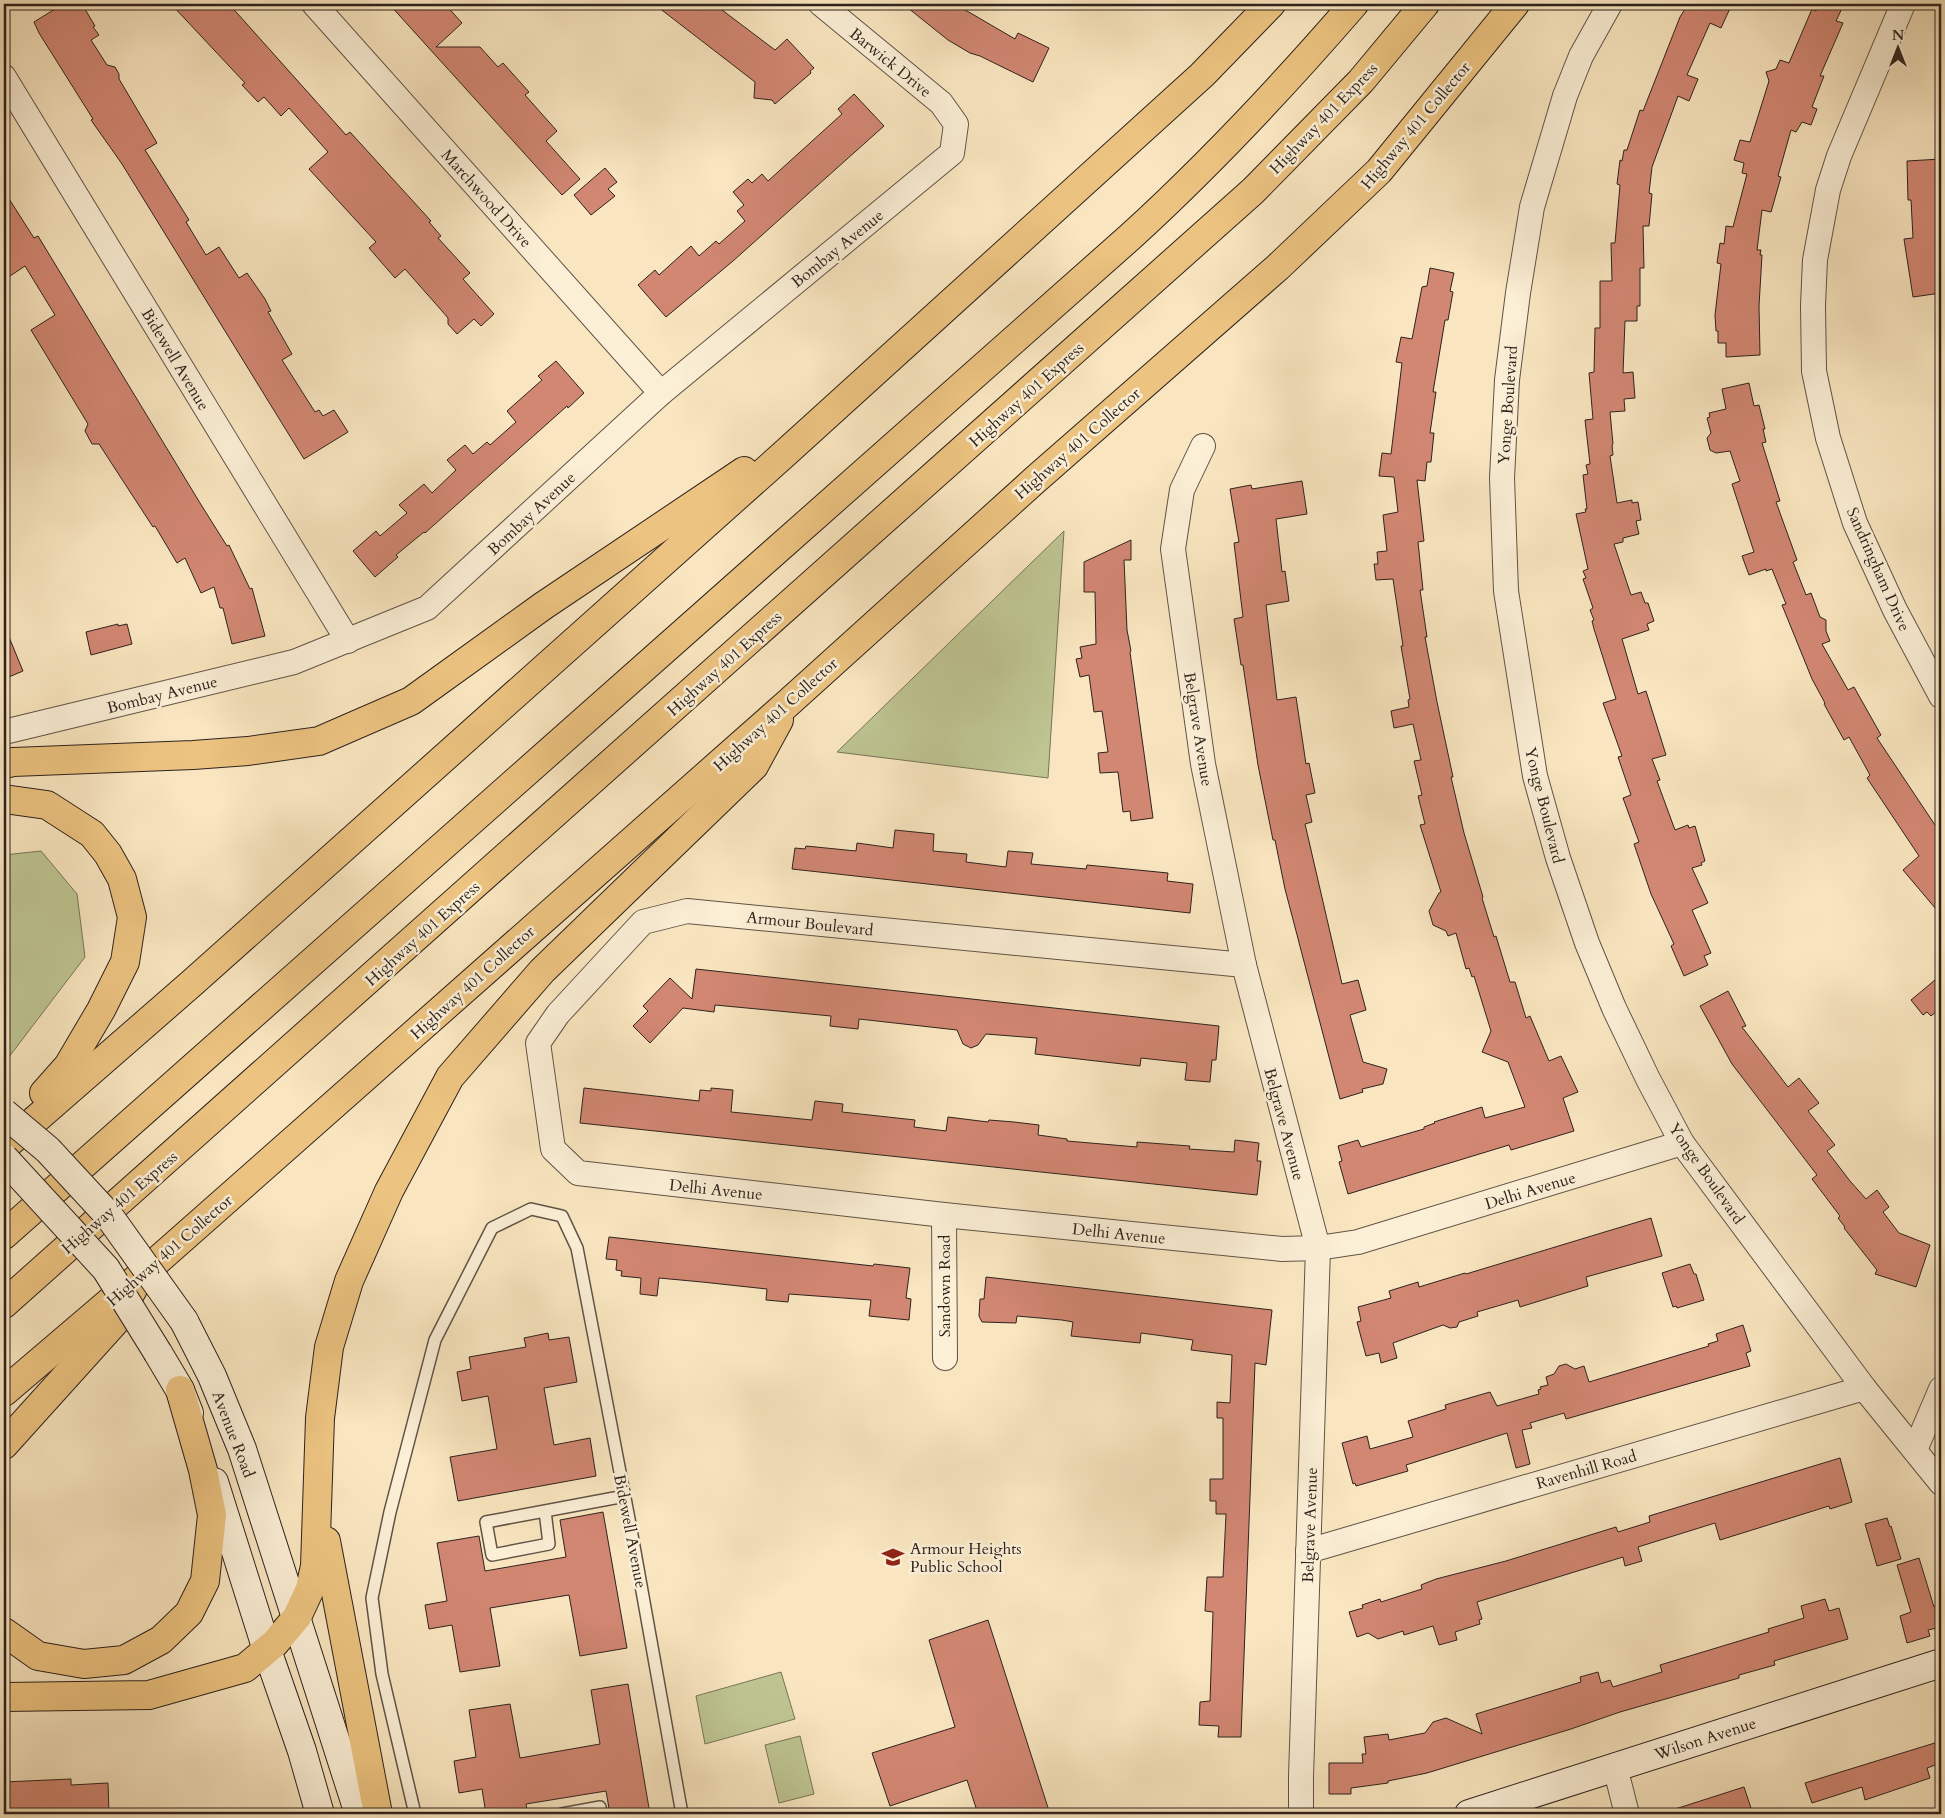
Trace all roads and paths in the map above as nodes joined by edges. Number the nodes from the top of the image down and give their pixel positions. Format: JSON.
{"nodes":[{"id":1,"x":314,"y":4,"type":"edge"},
{"id":2,"x":821,"y":4,"type":"edge"},
{"id":3,"x":1271,"y":4,"type":"edge"},
{"id":4,"x":1354,"y":4,"type":"edge"},
{"id":5,"x":1425,"y":4,"type":"edge"},
{"id":6,"x":1515,"y":4,"type":"edge"},
{"id":7,"x":1610,"y":4,"type":"edge"},
{"id":8,"x":1903,"y":4,"type":"edge"},
{"id":9,"x":4,"y":76,"type":"edge"},
{"id":10,"x":956,"y":124,"type":"joint"},
{"id":11,"x":661,"y":393,"type":"junction"},
{"id":12,"x":1204,"y":446,"type":"dead end"},
{"id":13,"x":782,"y":456,"type":"junction"},
{"id":14,"x":348,"y":641,"type":"junction"},
{"id":15,"x":1941,"y":696,"type":"edge"},
{"id":16,"x":787,"y":704,"type":"junction"},
{"id":17,"x":4,"y":732,"type":"edge"},
{"id":18,"x":4,"y":764,"type":"edge"},
{"id":19,"x":4,"y":799,"type":"edge"},
{"id":20,"x":1244,"y":965,"type":"junction"},
{"id":21,"x":4,"y":1113,"type":"edge"},
{"id":22,"x":4,"y":1141,"type":"edge"},
{"id":23,"x":1682,"y":1143,"type":"junction"},
{"id":24,"x":4,"y":1147,"type":"edge"},
{"id":25,"x":553,"y":1149,"type":"joint"},
{"id":26,"x":4,"y":1158,"type":"edge"},
{"id":27,"x":944,"y":1215,"type":"junction"},
{"id":28,"x":4,"y":1235,"type":"edge"},
{"id":29,"x":1318,"y":1248,"type":"junction"},
{"id":30,"x":140,"y":1276,"type":"junction"},
{"id":31,"x":4,"y":1304,"type":"edge"},
{"id":32,"x":945,"y":1358,"type":"dead end"},
{"id":33,"x":1864,"y":1388,"type":"junction"},
{"id":34,"x":1941,"y":1389,"type":"edge"},
{"id":35,"x":180,"y":1390,"type":"junction"},
{"id":36,"x":4,"y":1392,"type":"edge"},
{"id":37,"x":4,"y":1445,"type":"edge"},
{"id":38,"x":1915,"y":1450,"type":"junction"},
{"id":39,"x":1941,"y":1483,"type":"edge"},
{"id":40,"x":318,"y":1495,"type":"junction"},
{"id":41,"x":625,"y":1496,"type":"junction"},
{"id":42,"x":545,"y":1511,"type":"junction"},
{"id":43,"x":1308,"y":1551,"type":"junction"},
{"id":44,"x":297,"y":1617,"type":"junction"},
{"id":45,"x":4,"y":1632,"type":"edge"},
{"id":46,"x":267,"y":1650,"type":"junction"},
{"id":47,"x":1941,"y":1663,"type":"edge"},
{"id":48,"x":4,"y":1697,"type":"edge"},
{"id":49,"x":1615,"y":1767,"type":"junction"},
{"id":50,"x":320,"y":1814,"type":"edge"},
{"id":51,"x":359,"y":1814,"type":"edge"},
{"id":52,"x":378,"y":1814,"type":"edge"},
{"id":53,"x":415,"y":1814,"type":"edge"},
{"id":54,"x":562,"y":1814,"type":"edge"},
{"id":55,"x":601,"y":1814,"type":"edge"},
{"id":56,"x":682,"y":1814,"type":"edge"},
{"id":57,"x":1301,"y":1814,"type":"edge"},
{"id":58,"x":1469,"y":1814,"type":"edge"},
{"id":59,"x":1627,"y":1814,"type":"edge"}],
"edges":[{"from":1,"to":11,"type":"street","name":"Marchwood Drive"},
{"from":2,"to":10,"type":"street","name":"Barwick Drive"},
{"from":3,"to":13,"type":"highway"},
{"from":4,"to":28,"type":"highway"},
{"from":5,"to":31,"type":"highway","name":"Highway 401 Express"},
{"from":6,"to":16,"type":"highway","name":"Highway 401 Collector"},
{"from":7,"to":23,"type":"street","name":"Yonge Boulevard"},
{"from":8,"to":15,"type":"street","name":"Sandringham Drive"},
{"from":9,"to":14,"type":"street","name":"Bidewell Avenue"},
{"from":10,"to":11,"type":"street","name":"Bombay Avenue"},
{"from":11,"to":14,"type":"street","name":"Bombay Avenue"},
{"from":12,"to":20,"type":"street","name":"Belgrave Avenue"},
{"from":13,"to":18,"type":"highway"},
{"from":13,"to":24,"type":"highway"},
{"from":14,"to":17,"type":"street","name":"Bombay Avenue"},
{"from":16,"to":30,"type":"highway","name":"Highway 401 Collector"},
{"from":16,"to":40,"type":"highway"},
{"from":19,"to":22,"type":"highway"},
{"from":20,"to":25,"type":"street","name":"Armour Boulevard"},
{"from":20,"to":29,"type":"street","name":"Belgrave Avenue"},
{"from":21,"to":44,"type":"main road","name":"Avenue Road","bridge":true},
{"from":23,"to":29,"type":"street","name":"Delhi Avenue"},
{"from":23,"to":33,"type":"street","name":"Yonge Boulevard"},
{"from":25,"to":27,"type":"street","name":"Delhi Avenue"},
{"from":26,"to":35,"type":"main road","name":"Avenue Road","bridge":true},
{"from":27,"to":29,"type":"street","name":"Delhi Avenue"},
{"from":27,"to":32,"type":"street","name":"Sandown Road"},
{"from":29,"to":43,"type":"street","name":"Belgrave Avenue"},
{"from":30,"to":36,"type":"highway","name":"Highway 401 Collector"},
{"from":30,"to":37,"type":"highway"},
{"from":33,"to":38,"type":"street","name":"Yonge Boulevard"},
{"from":33,"to":43,"type":"street","name":"Ravenhill Road"},
{"from":34,"to":38,"type":"street"},
{"from":35,"to":45,"type":"highway"},
{"from":35,"to":46,"type":"main road","name":"Avenue Road"},
{"from":38,"to":39,"type":"street","name":"Yonge Boulevard"},
{"from":40,"to":44,"type":"highway"},
{"from":40,"to":52,"type":"highway"},
{"from":41,"to":42,"type":"lane"},
{"from":41,"to":53,"type":"lane","name":"Bidewell Avenue"},
{"from":41,"to":56,"type":"lane","name":"Bidewell Avenue"},
{"from":42,"to":42,"type":"lane"},
{"from":43,"to":57,"type":"street","name":"Belgrave Avenue"},
{"from":44,"to":46,"type":"highway"},
{"from":44,"to":51,"type":"main road","name":"Avenue Road"},
{"from":46,"to":48,"type":"highway"},
{"from":46,"to":50,"type":"main road","name":"Avenue Road"},
{"from":47,"to":49,"type":"main road","name":"Wilson Avenue"},
{"from":49,"to":58,"type":"main road","name":"Wilson Avenue"},
{"from":49,"to":59,"type":"street"},
{"from":54,"to":55,"type":"lane"}]}
